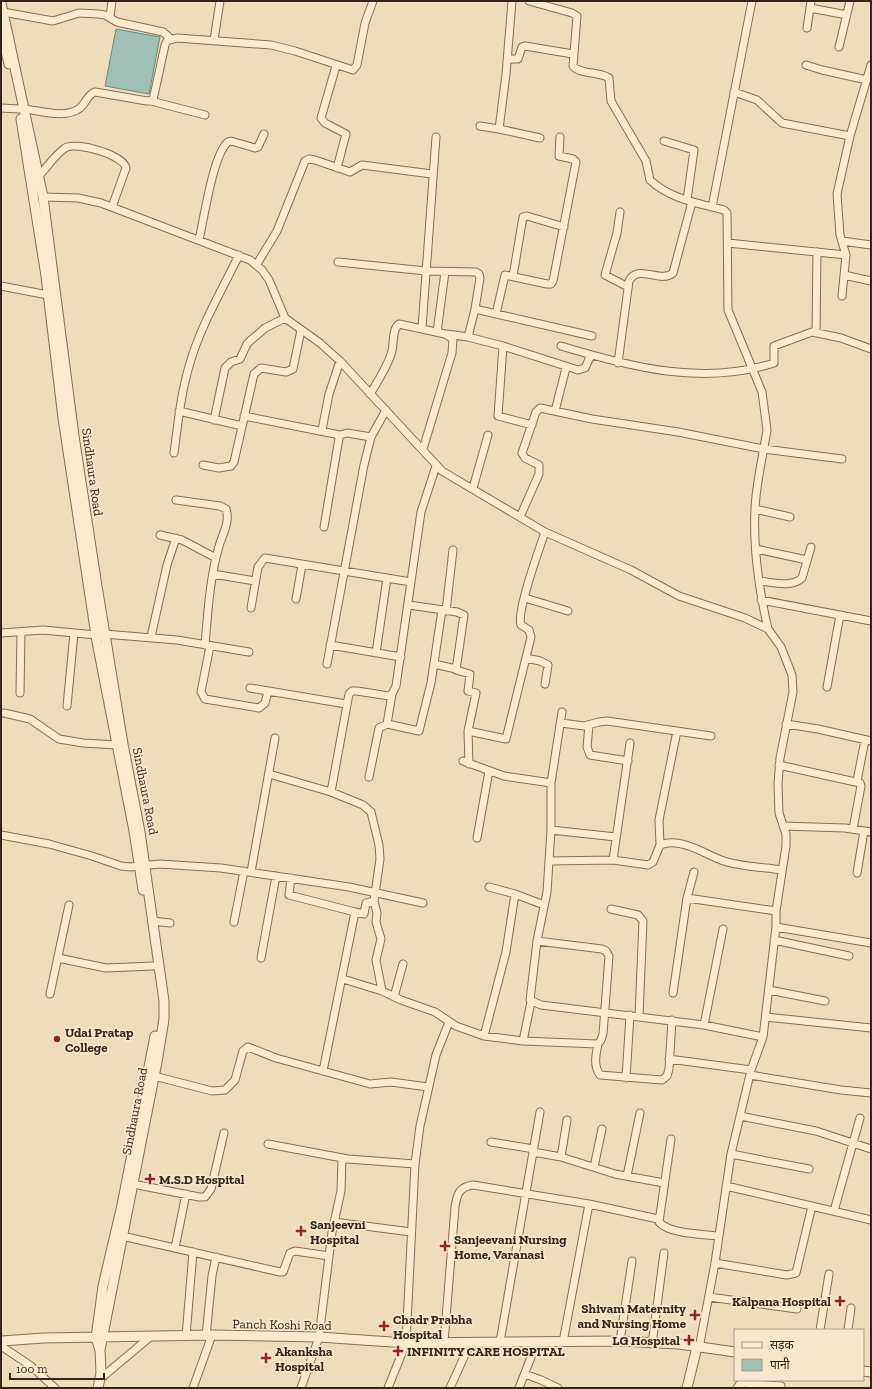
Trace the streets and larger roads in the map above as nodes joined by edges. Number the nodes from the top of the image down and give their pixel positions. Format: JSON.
{"nodes":[{"id":1,"x":112,"y":1,"type":"edge"},
{"id":2,"x":220,"y":1,"type":"edge"},
{"id":3,"x":373,"y":1,"type":"edge"},
{"id":4,"x":512,"y":1,"type":"edge"},
{"id":5,"x":529,"y":1,"type":"edge"},
{"id":6,"x":752,"y":1,"type":"edge"},
{"id":7,"x":850,"y":1,"type":"edge"},
{"id":8,"x":549,"y":4,"type":"edge"},
{"id":9,"x":810,"y":5,"type":"edge"},
{"id":10,"x":2,"y":8,"type":"edge"},
{"id":11,"x":847,"y":15,"type":"junction"},
{"id":12,"x":110,"y":17,"type":"junction"},
{"id":13,"x":807,"y":28,"type":"dead end"},
{"id":14,"x":1,"y":30,"type":"edge"},
{"id":15,"x":171,"y":38,"type":"junction"},
{"id":16,"x":214,"y":40,"type":"junction"},
{"id":17,"x":839,"y":47,"type":"dead end"},
{"id":18,"x":573,"y":54,"type":"junction"},
{"id":19,"x":508,"y":59,"type":"junction"},
{"id":20,"x":806,"y":65,"type":"dead end"},
{"id":21,"x":871,"y":65,"type":"edge"},
{"id":22,"x":336,"y":66,"type":"junction"},
{"id":23,"x":867,"y":80,"type":"junction"},
{"id":24,"x":734,"y":92,"type":"junction"},
{"id":25,"x":151,"y":101,"type":"junction"},
{"id":26,"x":1,"y":108,"type":"edge"},
{"id":27,"x":22,"y":109,"type":"junction"},
{"id":28,"x":205,"y":115,"type":"dead end"},
{"id":29,"x":480,"y":126,"type":"dead end"},
{"id":30,"x":499,"y":129,"type":"junction"},
{"id":31,"x":264,"y":134,"type":"dead end"},
{"id":32,"x":850,"y":136,"type":"junction"},
{"id":33,"x":436,"y":137,"type":"dead end"},
{"id":34,"x":560,"y":137,"type":"dead end"},
{"id":35,"x":540,"y":138,"type":"dead end"},
{"id":36,"x":664,"y":141,"type":"dead end"},
{"id":37,"x":337,"y":168,"type":"junction"},
{"id":38,"x":432,"y":174,"type":"junction"},
{"id":39,"x":39,"y":176,"type":"junction"},
{"id":40,"x":43,"y":197,"type":"junction"},
{"id":41,"x":690,"y":201,"type":"junction"},
{"id":42,"x":112,"y":207,"type":"junction"},
{"id":43,"x":712,"y":207,"type":"junction"},
{"id":44,"x":620,"y":212,"type":"dead end"},
{"id":45,"x":564,"y":228,"type":"junction"},
{"id":46,"x":199,"y":240,"type":"junction"},
{"id":47,"x":842,"y":241,"type":"junction"},
{"id":48,"x":728,"y":243,"type":"junction"},
{"id":49,"x":871,"y":245,"type":"edge"},
{"id":50,"x":817,"y":252,"type":"junction"},
{"id":51,"x":239,"y":255,"type":"junction"},
{"id":52,"x":846,"y":255,"type":"junction"},
{"id":53,"x":338,"y":262,"type":"dead end"},
{"id":54,"x":257,"y":264,"type":"junction"},
{"id":55,"x":426,"y":271,"type":"junction"},
{"id":56,"x":445,"y":272,"type":"junction"},
{"id":57,"x":844,"y":275,"type":"junction"},
{"id":58,"x":514,"y":276,"type":"junction"},
{"id":59,"x":871,"y":281,"type":"edge"},
{"id":60,"x":1,"y":286,"type":"edge"},
{"id":61,"x":628,"y":287,"type":"junction"},
{"id":62,"x":48,"y":295,"type":"junction"},
{"id":63,"x":842,"y":296,"type":"dead end"},
{"id":64,"x":475,"y":309,"type":"junction"},
{"id":65,"x":496,"y":314,"type":"junction"},
{"id":66,"x":285,"y":318,"type":"junction"},
{"id":67,"x":422,"y":328,"type":"junction"},
{"id":68,"x":301,"y":330,"type":"junction"},
{"id":69,"x":437,"y":332,"type":"junction"},
{"id":70,"x":816,"y":333,"type":"junction"},
{"id":71,"x":445,"y":334,"type":"junction"},
{"id":72,"x":592,"y":336,"type":"dead end"},
{"id":73,"x":468,"y":337,"type":"junction"},
{"id":74,"x":503,"y":346,"type":"junction"},
{"id":75,"x":561,"y":346,"type":"dead end"},
{"id":76,"x":871,"y":349,"type":"edge"},
{"id":77,"x":591,"y":355,"type":"junction"},
{"id":78,"x":340,"y":361,"type":"junction"},
{"id":79,"x":618,"y":363,"type":"junction"},
{"id":80,"x":566,"y":368,"type":"junction"},
{"id":81,"x":754,"y":370,"type":"junction"},
{"id":82,"x":370,"y":394,"type":"junction"},
{"id":83,"x":386,"y":410,"type":"junction"},
{"id":84,"x":179,"y":411,"type":"junction"},
{"id":85,"x":555,"y":411,"type":"junction"},
{"id":86,"x":244,"y":416,"type":"junction"},
{"id":87,"x":214,"y":420,"type":"junction"},
{"id":88,"x":532,"y":425,"type":"junction"},
{"id":89,"x":242,"y":426,"type":"junction"},
{"id":90,"x":322,"y":430,"type":"junction"},
{"id":91,"x":340,"y":435,"type":"junction"},
{"id":92,"x":488,"y":435,"type":"dead end"},
{"id":93,"x":372,"y":437,"type":"junction"},
{"id":94,"x":423,"y":449,"type":"junction"},
{"id":95,"x":764,"y":449,"type":"junction"},
{"id":96,"x":174,"y":453,"type":"dead end"},
{"id":97,"x":842,"y":459,"type":"dead end"},
{"id":98,"x":203,"y":465,"type":"dead end"},
{"id":99,"x":436,"y":466,"type":"junction"},
{"id":100,"x":473,"y":488,"type":"junction"},
{"id":101,"x":176,"y":500,"type":"dead end"},
{"id":102,"x":755,"y":509,"type":"junction"},
{"id":103,"x":520,"y":517,"type":"junction"},
{"id":104,"x":790,"y":517,"type":"dead end"},
{"id":105,"x":324,"y":528,"type":"dead end"},
{"id":106,"x":545,"y":532,"type":"junction"},
{"id":107,"x":160,"y":535,"type":"dead end"},
{"id":108,"x":176,"y":538,"type":"junction"},
{"id":109,"x":811,"y":547,"type":"dead end"},
{"id":110,"x":756,"y":549,"type":"junction"},
{"id":111,"x":453,"y":550,"type":"dead end"},
{"id":112,"x":216,"y":558,"type":"junction"},
{"id":113,"x":807,"y":560,"type":"junction"},
{"id":114,"x":302,"y":565,"type":"junction"},
{"id":115,"x":343,"y":572,"type":"junction"},
{"id":116,"x":214,"y":574,"type":"junction"},
{"id":117,"x":387,"y":578,"type":"junction"},
{"id":118,"x":255,"y":581,"type":"junction"},
{"id":119,"x":759,"y":581,"type":"junction"},
{"id":120,"x":412,"y":582,"type":"junction"},
{"id":121,"x":525,"y":598,"type":"junction"},
{"id":122,"x":296,"y":599,"type":"dead end"},
{"id":123,"x":761,"y":600,"type":"junction"},
{"id":124,"x":409,"y":605,"type":"junction"},
{"id":125,"x":251,"y":608,"type":"dead end"},
{"id":126,"x":444,"y":610,"type":"junction"},
{"id":127,"x":568,"y":611,"type":"dead end"},
{"id":128,"x":840,"y":615,"type":"junction"},
{"id":129,"x":871,"y":621,"type":"edge"},
{"id":130,"x":768,"y":629,"type":"junction"},
{"id":131,"x":1,"y":633,"type":"edge"},
{"id":132,"x":21,"y":633,"type":"junction"},
{"id":133,"x":74,"y":633,"type":"junction"},
{"id":134,"x":100,"y":634,"type":"junction"},
{"id":135,"x":151,"y":637,"type":"junction"},
{"id":136,"x":208,"y":645,"type":"junction"},
{"id":137,"x":330,"y":645,"type":"junction"},
{"id":138,"x":249,"y":652,"type":"dead end"},
{"id":139,"x":376,"y":653,"type":"junction"},
{"id":140,"x":401,"y":657,"type":"junction"},
{"id":141,"x":526,"y":658,"type":"junction"},
{"id":142,"x":327,"y":664,"type":"dead end"},
{"id":143,"x":434,"y":664,"type":"junction"},
{"id":144,"x":456,"y":669,"type":"junction"},
{"id":145,"x":545,"y":684,"type":"dead end"},
{"id":146,"x":827,"y":687,"type":"dead end"},
{"id":147,"x":250,"y":688,"type":"dead end"},
{"id":148,"x":268,"y":691,"type":"junction"},
{"id":149,"x":20,"y":693,"type":"dead end"},
{"id":150,"x":392,"y":694,"type":"junction"},
{"id":151,"x":346,"y":704,"type":"junction"},
{"id":152,"x":67,"y":706,"type":"dead end"},
{"id":153,"x":562,"y":712,"type":"dead end"},
{"id":154,"x":4,"y":713,"type":"dead end"},
{"id":155,"x":560,"y":723,"type":"junction"},
{"id":156,"x":387,"y":724,"type":"junction"},
{"id":157,"x":786,"y":724,"type":"junction"},
{"id":158,"x":589,"y":725,"type":"junction"},
{"id":159,"x":677,"y":731,"type":"junction"},
{"id":160,"x":468,"y":732,"type":"junction"},
{"id":161,"x":711,"y":736,"type":"dead end"},
{"id":162,"x":275,"y":738,"type":"dead end"},
{"id":163,"x":868,"y":740,"type":"edge"},
{"id":164,"x":630,"y":743,"type":"dead end"},
{"id":165,"x":117,"y":744,"type":"junction"},
{"id":166,"x":628,"y":761,"type":"junction"},
{"id":167,"x":779,"y":765,"type":"junction"},
{"id":168,"x":489,"y":771,"type":"junction"},
{"id":169,"x":269,"y":774,"type":"junction"},
{"id":170,"x":369,"y":777,"type":"dead end"},
{"id":171,"x":857,"y":782,"type":"junction"},
{"id":172,"x":551,"y":784,"type":"junction"},
{"id":173,"x":331,"y":792,"type":"junction"},
{"id":174,"x":783,"y":826,"type":"junction"},
{"id":175,"x":853,"y":829,"type":"junction"},
{"id":176,"x":551,"y":830,"type":"junction"},
{"id":177,"x":867,"y":831,"type":"edge"},
{"id":178,"x":1,"y":835,"type":"edge"},
{"id":179,"x":616,"y":837,"type":"junction"},
{"id":180,"x":477,"y":838,"type":"dead end"},
{"id":181,"x":660,"y":845,"type":"junction"},
{"id":182,"x":613,"y":860,"type":"junction"},
{"id":183,"x":550,"y":861,"type":"junction"},
{"id":184,"x":142,"y":866,"type":"junction"},
{"id":185,"x":782,"y":870,"type":"junction"},
{"id":186,"x":247,"y":872,"type":"junction"},
{"id":187,"x":694,"y":872,"type":"dead end"},
{"id":188,"x":857,"y":872,"type":"dead end"},
{"id":189,"x":276,"y":876,"type":"junction"},
{"id":190,"x":291,"y":878,"type":"junction"},
{"id":191,"x":489,"y":887,"type":"dead end"},
{"id":192,"x":375,"y":892,"type":"junction"},
{"id":193,"x":515,"y":894,"type":"junction"},
{"id":194,"x":687,"y":898,"type":"junction"},
{"id":195,"x":374,"y":901,"type":"junction"},
{"id":196,"x":423,"y":903,"type":"dead end"},
{"id":197,"x":70,"y":906,"type":"dead end"},
{"id":198,"x":544,"y":906,"type":"junction"},
{"id":199,"x":611,"y":909,"type":"dead end"},
{"id":200,"x":776,"y":911,"type":"junction"},
{"id":201,"x":355,"y":912,"type":"junction"},
{"id":202,"x":152,"y":921,"type":"junction"},
{"id":203,"x":234,"y":922,"type":"dead end"},
{"id":204,"x":170,"y":923,"type":"dead end"},
{"id":205,"x":776,"y":927,"type":"junction"},
{"id":206,"x":723,"y":929,"type":"dead end"},
{"id":207,"x":774,"y":940,"type":"junction"},
{"id":208,"x":537,"y":941,"type":"junction"},
{"id":209,"x":871,"y":943,"type":"edge"},
{"id":210,"x":849,"y":956,"type":"dead end"},
{"id":211,"x":58,"y":958,"type":"junction"},
{"id":212,"x":261,"y":958,"type":"dead end"},
{"id":213,"x":403,"y":964,"type":"dead end"},
{"id":214,"x":153,"y":966,"type":"junction"},
{"id":215,"x":343,"y":979,"type":"junction"},
{"id":216,"x":769,"y":990,"type":"junction"},
{"id":217,"x":382,"y":991,"type":"junction"},
{"id":218,"x":672,"y":993,"type":"dead end"},
{"id":219,"x":50,"y":994,"type":"dead end"},
{"id":220,"x":394,"y":997,"type":"junction"},
{"id":221,"x":825,"y":1001,"type":"dead end"},
{"id":222,"x":531,"y":1002,"type":"junction"},
{"id":223,"x":603,"y":1013,"type":"junction"},
{"id":224,"x":630,"y":1015,"type":"junction"},
{"id":225,"x":639,"y":1016,"type":"junction"},
{"id":226,"x":766,"y":1017,"type":"junction"},
{"id":227,"x":672,"y":1020,"type":"junction"},
{"id":228,"x":449,"y":1022,"type":"junction"},
{"id":229,"x":704,"y":1025,"type":"junction"},
{"id":230,"x":871,"y":1028,"type":"edge"},
{"id":231,"x":484,"y":1036,"type":"junction"},
{"id":232,"x":763,"y":1038,"type":"junction"},
{"id":233,"x":523,"y":1041,"type":"junction"},
{"id":234,"x":598,"y":1044,"type":"junction"},
{"id":235,"x":669,"y":1059,"type":"junction"},
{"id":236,"x":324,"y":1071,"type":"junction"},
{"id":237,"x":751,"y":1072,"type":"junction"},
{"id":238,"x":154,"y":1076,"type":"junction"},
{"id":239,"x":626,"y":1078,"type":"junction"},
{"id":240,"x":428,"y":1087,"type":"junction"},
{"id":241,"x":871,"y":1093,"type":"edge"},
{"id":242,"x":540,"y":1112,"type":"dead end"},
{"id":243,"x":640,"y":1113,"type":"dead end"},
{"id":244,"x":740,"y":1116,"type":"junction"},
{"id":245,"x":860,"y":1118,"type":"dead end"},
{"id":246,"x":567,"y":1120,"type":"dead end"},
{"id":247,"x":602,"y":1129,"type":"dead end"},
{"id":248,"x":224,"y":1133,"type":"dead end"},
{"id":249,"x":672,"y":1139,"type":"dead end"},
{"id":250,"x":491,"y":1142,"type":"dead end"},
{"id":251,"x":852,"y":1143,"type":"junction"},
{"id":252,"x":268,"y":1144,"type":"dead end"},
{"id":253,"x":871,"y":1149,"type":"edge"},
{"id":254,"x":534,"y":1150,"type":"junction"},
{"id":255,"x":731,"y":1154,"type":"junction"},
{"id":256,"x":561,"y":1157,"type":"junction"},
{"id":257,"x":342,"y":1158,"type":"junction"},
{"id":258,"x":415,"y":1164,"type":"junction"},
{"id":259,"x":594,"y":1167,"type":"junction"},
{"id":260,"x":809,"y":1169,"type":"dead end"},
{"id":261,"x":628,"y":1176,"type":"junction"},
{"id":262,"x":664,"y":1183,"type":"junction"},
{"id":263,"x":133,"y":1184,"type":"junction"},
{"id":264,"x":726,"y":1186,"type":"junction"},
{"id":265,"x":526,"y":1193,"type":"junction"},
{"id":266,"x":186,"y":1194,"type":"junction"},
{"id":267,"x":589,"y":1204,"type":"junction"},
{"id":268,"x":812,"y":1206,"type":"junction"},
{"id":269,"x":834,"y":1211,"type":"junction"},
{"id":270,"x":658,"y":1219,"type":"junction"},
{"id":271,"x":871,"y":1220,"type":"edge"},
{"id":272,"x":334,"y":1222,"type":"junction"},
{"id":273,"x":411,"y":1232,"type":"junction"},
{"id":274,"x":122,"y":1236,"type":"junction"},
{"id":275,"x":718,"y":1236,"type":"junction"},
{"id":276,"x":175,"y":1248,"type":"junction"},
{"id":277,"x":193,"y":1252,"type":"junction"},
{"id":278,"x":664,"y":1253,"type":"dead end"},
{"id":279,"x":329,"y":1256,"type":"junction"},
{"id":280,"x":216,"y":1257,"type":"junction"},
{"id":281,"x":632,"y":1261,"type":"dead end"},
{"id":282,"x":715,"y":1263,"type":"junction"},
{"id":283,"x":829,"y":1274,"type":"dead end"},
{"id":284,"x":709,"y":1297,"type":"junction"},
{"id":285,"x":851,"y":1308,"type":"dead end"},
{"id":286,"x":797,"y":1309,"type":"dead end"},
{"id":287,"x":820,"y":1329,"type":"edge"},
{"id":288,"x":848,"y":1329,"type":"edge"},
{"id":289,"x":186,"y":1336,"type":"junction"},
{"id":290,"x":209,"y":1336,"type":"junction"},
{"id":291,"x":150,"y":1337,"type":"junction"},
{"id":292,"x":319,"y":1337,"type":"junction"},
{"id":293,"x":100,"y":1338,"type":"junction"},
{"id":294,"x":1,"y":1341,"type":"edge"},
{"id":295,"x":620,"y":1341,"type":"junction"},
{"id":296,"x":500,"y":1342,"type":"junction"},
{"id":297,"x":563,"y":1342,"type":"junction"},
{"id":298,"x":406,"y":1343,"type":"junction"},
{"id":299,"x":444,"y":1343,"type":"junction"},
{"id":300,"x":459,"y":1343,"type":"junction"},
{"id":301,"x":631,"y":1343,"type":"junction"},
{"id":302,"x":652,"y":1344,"type":"junction"},
{"id":303,"x":699,"y":1345,"type":"junction"},
{"id":304,"x":1,"y":1346,"type":"edge"},
{"id":305,"x":470,"y":1346,"type":"junction"},
{"id":306,"x":535,"y":1347,"type":"junction"},
{"id":307,"x":734,"y":1352,"type":"edge"},
{"id":308,"x":525,"y":1374,"type":"junction"},
{"id":309,"x":99,"y":1383,"type":"edge"},
{"id":310,"x":781,"y":1385,"type":"edge"},
{"id":311,"x":55,"y":1388,"type":"edge"},
{"id":312,"x":193,"y":1388,"type":"edge"},
{"id":313,"x":301,"y":1388,"type":"edge"},
{"id":314,"x":388,"y":1388,"type":"edge"},
{"id":315,"x":451,"y":1388,"type":"edge"},
{"id":316,"x":519,"y":1388,"type":"edge"},
{"id":317,"x":558,"y":1388,"type":"edge"},
{"id":318,"x":687,"y":1388,"type":"edge"},
{"id":319,"x":693,"y":1388,"type":"edge"},
{"id":320,"x":737,"y":1388,"type":"edge"}],
"edges":[{"from":1,"to":12,"type":"street"},
{"from":2,"to":16,"type":"street"},
{"from":3,"to":22,"type":"street"},
{"from":4,"to":19,"type":"street"},
{"from":5,"to":8,"type":"street"},
{"from":6,"to":24,"type":"street"},
{"from":7,"to":11,"type":"street"},
{"from":8,"to":18,"type":"street"},
{"from":9,"to":11,"type":"street"},
{"from":9,"to":13,"type":"street"},
{"from":10,"to":12,"type":"street"},
{"from":10,"to":27,"type":"street"},
{"from":11,"to":17,"type":"street"},
{"from":12,"to":15,"type":"street"},
{"from":14,"to":27,"type":"street"},
{"from":15,"to":16,"type":"street"},
{"from":15,"to":25,"type":"street"},
{"from":16,"to":22,"type":"street"},
{"from":18,"to":19,"type":"street"},
{"from":18,"to":41,"type":"street"},
{"from":19,"to":30,"type":"street"},
{"from":20,"to":23,"type":"street"},
{"from":21,"to":23,"type":"street"},
{"from":22,"to":37,"type":"street"},
{"from":23,"to":32,"type":"street"},
{"from":24,"to":32,"type":"street"},
{"from":24,"to":43,"type":"street"},
{"from":25,"to":27,"type":"street"},
{"from":25,"to":28,"type":"street"},
{"from":26,"to":27,"type":"street"},
{"from":27,"to":39,"type":"street","name":"Sindhaura Road"},
{"from":27,"to":62,"type":"street"},
{"from":29,"to":30,"type":"street"},
{"from":30,"to":35,"type":"street"},
{"from":31,"to":46,"type":"street"},
{"from":32,"to":47,"type":"street"},
{"from":33,"to":38,"type":"street"},
{"from":34,"to":45,"type":"street"},
{"from":36,"to":41,"type":"street"},
{"from":37,"to":38,"type":"street"},
{"from":37,"to":54,"type":"street"},
{"from":38,"to":55,"type":"street"},
{"from":39,"to":40,"type":"street","name":"Sindhaura Road"},
{"from":39,"to":42,"type":"street"},
{"from":40,"to":42,"type":"street"},
{"from":40,"to":134,"type":"street","name":"Sindhaura Road"},
{"from":41,"to":43,"type":"street"},
{"from":41,"to":61,"type":"street"},
{"from":42,"to":46,"type":"street"},
{"from":43,"to":48,"type":"street"},
{"from":44,"to":61,"type":"street"},
{"from":45,"to":58,"type":"street"},
{"from":45,"to":58,"type":"street"},
{"from":46,"to":51,"type":"street"},
{"from":47,"to":49,"type":"street"},
{"from":47,"to":52,"type":"street"},
{"from":48,"to":50,"type":"street"},
{"from":48,"to":81,"type":"street"},
{"from":50,"to":52,"type":"street"},
{"from":50,"to":70,"type":"street"},
{"from":51,"to":54,"type":"street"},
{"from":51,"to":84,"type":"street"},
{"from":52,"to":57,"type":"street"},
{"from":53,"to":55,"type":"street"},
{"from":54,"to":66,"type":"street"},
{"from":55,"to":56,"type":"street"},
{"from":55,"to":67,"type":"street"},
{"from":56,"to":64,"type":"street"},
{"from":56,"to":69,"type":"street"},
{"from":57,"to":59,"type":"street"},
{"from":57,"to":63,"type":"street"},
{"from":58,"to":65,"type":"street"},
{"from":60,"to":62,"type":"street"},
{"from":61,"to":79,"type":"street"},
{"from":62,"to":134,"type":"street"},
{"from":64,"to":65,"type":"street"},
{"from":64,"to":73,"type":"street"},
{"from":65,"to":72,"type":"street"},
{"from":66,"to":68,"type":"street"},
{"from":66,"to":87,"type":"street"},
{"from":67,"to":69,"type":"street"},
{"from":67,"to":82,"type":"street"},
{"from":68,"to":78,"type":"street"},
{"from":68,"to":86,"type":"street"},
{"from":69,"to":71,"type":"street"},
{"from":70,"to":76,"type":"street"},
{"from":70,"to":81,"type":"street"},
{"from":71,"to":73,"type":"street"},
{"from":71,"to":94,"type":"street"},
{"from":73,"to":74,"type":"street"},
{"from":74,"to":80,"type":"street"},
{"from":74,"to":88,"type":"street"},
{"from":75,"to":77,"type":"street"},
{"from":77,"to":79,"type":"street"},
{"from":77,"to":80,"type":"street"},
{"from":78,"to":82,"type":"street"},
{"from":78,"to":90,"type":"street"},
{"from":79,"to":81,"type":"street"},
{"from":80,"to":85,"type":"street"},
{"from":81,"to":95,"type":"street"},
{"from":82,"to":83,"type":"street"},
{"from":83,"to":93,"type":"street"},
{"from":83,"to":94,"type":"street"},
{"from":84,"to":87,"type":"street"},
{"from":84,"to":96,"type":"street"},
{"from":85,"to":88,"type":"street"},
{"from":85,"to":95,"type":"street"},
{"from":86,"to":89,"type":"street"},
{"from":86,"to":90,"type":"street"},
{"from":87,"to":89,"type":"street"},
{"from":88,"to":103,"type":"street"},
{"from":89,"to":98,"type":"street"},
{"from":90,"to":91,"type":"street"},
{"from":91,"to":93,"type":"street"},
{"from":91,"to":105,"type":"street"},
{"from":92,"to":100,"type":"street"},
{"from":93,"to":115,"type":"street"},
{"from":94,"to":99,"type":"street"},
{"from":95,"to":97,"type":"street"},
{"from":95,"to":102,"type":"street"},
{"from":99,"to":100,"type":"street"},
{"from":99,"to":120,"type":"street"},
{"from":100,"to":103,"type":"street"},
{"from":101,"to":112,"type":"street"},
{"from":102,"to":104,"type":"street"},
{"from":102,"to":110,"type":"street"},
{"from":103,"to":106,"type":"street"},
{"from":106,"to":121,"type":"street"},
{"from":106,"to":130,"type":"street"},
{"from":107,"to":108,"type":"street"},
{"from":108,"to":112,"type":"street"},
{"from":108,"to":135,"type":"street"},
{"from":109,"to":113,"type":"street"},
{"from":110,"to":113,"type":"street"},
{"from":110,"to":119,"type":"street"},
{"from":111,"to":126,"type":"street"},
{"from":112,"to":116,"type":"street"},
{"from":113,"to":119,"type":"street"},
{"from":114,"to":115,"type":"street"},
{"from":114,"to":118,"type":"street"},
{"from":114,"to":122,"type":"street"},
{"from":115,"to":117,"type":"street"},
{"from":115,"to":137,"type":"street"},
{"from":116,"to":118,"type":"street"},
{"from":116,"to":136,"type":"street"},
{"from":117,"to":120,"type":"street"},
{"from":117,"to":139,"type":"street"},
{"from":118,"to":125,"type":"street"},
{"from":119,"to":123,"type":"street"},
{"from":120,"to":124,"type":"street"},
{"from":121,"to":127,"type":"street"},
{"from":121,"to":141,"type":"street"},
{"from":123,"to":128,"type":"street"},
{"from":123,"to":130,"type":"street"},
{"from":124,"to":126,"type":"street"},
{"from":124,"to":140,"type":"street"},
{"from":126,"to":143,"type":"street"},
{"from":126,"to":144,"type":"street"},
{"from":128,"to":129,"type":"street"},
{"from":128,"to":146,"type":"street"},
{"from":130,"to":157,"type":"street"},
{"from":131,"to":132,"type":"street"},
{"from":132,"to":133,"type":"street"},
{"from":132,"to":149,"type":"street"},
{"from":133,"to":134,"type":"street"},
{"from":133,"to":152,"type":"street"},
{"from":134,"to":135,"type":"street"},
{"from":134,"to":165,"type":"street"},
{"from":134,"to":184,"type":"street","name":"Sindhaura Road"},
{"from":135,"to":136,"type":"street"},
{"from":136,"to":138,"type":"street"},
{"from":136,"to":148,"type":"street"},
{"from":137,"to":139,"type":"street"},
{"from":137,"to":142,"type":"street"},
{"from":139,"to":140,"type":"street"},
{"from":140,"to":150,"type":"street"},
{"from":141,"to":145,"type":"street"},
{"from":141,"to":160,"type":"street"},
{"from":143,"to":144,"type":"street"},
{"from":143,"to":156,"type":"street"},
{"from":144,"to":160,"type":"street"},
{"from":147,"to":148,"type":"street"},
{"from":148,"to":151,"type":"street"},
{"from":150,"to":151,"type":"street"},
{"from":150,"to":156,"type":"street"},
{"from":151,"to":173,"type":"street"},
{"from":153,"to":155,"type":"street"},
{"from":154,"to":165,"type":"street"},
{"from":155,"to":158,"type":"street"},
{"from":155,"to":172,"type":"street"},
{"from":156,"to":170,"type":"street"},
{"from":157,"to":163,"type":"street"},
{"from":157,"to":167,"type":"street"},
{"from":158,"to":159,"type":"street"},
{"from":158,"to":166,"type":"street"},
{"from":159,"to":161,"type":"street"},
{"from":159,"to":181,"type":"street"},
{"from":160,"to":168,"type":"street"},
{"from":162,"to":169,"type":"street"},
{"from":163,"to":171,"type":"street"},
{"from":164,"to":166,"type":"street"},
{"from":165,"to":184,"type":"street"},
{"from":166,"to":179,"type":"street"},
{"from":167,"to":171,"type":"street"},
{"from":167,"to":174,"type":"street"},
{"from":168,"to":172,"type":"street"},
{"from":168,"to":180,"type":"street"},
{"from":169,"to":173,"type":"street"},
{"from":169,"to":186,"type":"street"},
{"from":171,"to":175,"type":"street"},
{"from":172,"to":176,"type":"street"},
{"from":173,"to":192,"type":"street"},
{"from":174,"to":175,"type":"street"},
{"from":174,"to":185,"type":"street"},
{"from":175,"to":177,"type":"street"},
{"from":176,"to":179,"type":"street"},
{"from":176,"to":183,"type":"street"},
{"from":177,"to":188,"type":"street"},
{"from":178,"to":184,"type":"street"},
{"from":179,"to":182,"type":"street"},
{"from":181,"to":182,"type":"street"},
{"from":181,"to":185,"type":"street"},
{"from":182,"to":183,"type":"street"},
{"from":183,"to":198,"type":"street"},
{"from":184,"to":186,"type":"street"},
{"from":184,"to":202,"type":"street","name":"Sindhaura Road"},
{"from":184,"to":214,"type":"street"},
{"from":185,"to":200,"type":"street"},
{"from":186,"to":189,"type":"street"},
{"from":186,"to":203,"type":"street"},
{"from":187,"to":194,"type":"street"},
{"from":189,"to":190,"type":"street"},
{"from":189,"to":212,"type":"street"},
{"from":190,"to":192,"type":"street"},
{"from":190,"to":201,"type":"street"},
{"from":191,"to":193,"type":"street"},
{"from":192,"to":195,"type":"street"},
{"from":192,"to":196,"type":"street"},
{"from":193,"to":198,"type":"street"},
{"from":193,"to":231,"type":"street"},
{"from":194,"to":200,"type":"street"},
{"from":194,"to":218,"type":"street"},
{"from":195,"to":201,"type":"street"},
{"from":195,"to":217,"type":"street"},
{"from":197,"to":211,"type":"street"},
{"from":198,"to":208,"type":"street"},
{"from":199,"to":225,"type":"street"},
{"from":200,"to":205,"type":"street"},
{"from":201,"to":215,"type":"street"},
{"from":202,"to":204,"type":"street"},
{"from":202,"to":238,"type":"street","name":"Sindhaura Road"},
{"from":205,"to":207,"type":"street"},
{"from":205,"to":209,"type":"street"},
{"from":206,"to":229,"type":"street"},
{"from":207,"to":210,"type":"street"},
{"from":207,"to":216,"type":"street"},
{"from":208,"to":222,"type":"street"},
{"from":208,"to":223,"type":"street"},
{"from":211,"to":214,"type":"street"},
{"from":211,"to":219,"type":"street"},
{"from":213,"to":220,"type":"street"},
{"from":214,"to":293,"type":"street"},
{"from":215,"to":217,"type":"street"},
{"from":215,"to":236,"type":"street"},
{"from":216,"to":221,"type":"street"},
{"from":216,"to":226,"type":"street"},
{"from":217,"to":220,"type":"street"},
{"from":220,"to":228,"type":"street"},
{"from":222,"to":223,"type":"street"},
{"from":222,"to":233,"type":"street"},
{"from":223,"to":224,"type":"street"},
{"from":223,"to":234,"type":"street"},
{"from":224,"to":225,"type":"street"},
{"from":224,"to":239,"type":"street"},
{"from":225,"to":227,"type":"street"},
{"from":226,"to":230,"type":"street"},
{"from":226,"to":232,"type":"street"},
{"from":227,"to":229,"type":"street"},
{"from":227,"to":235,"type":"street"},
{"from":228,"to":231,"type":"street"},
{"from":228,"to":240,"type":"street"},
{"from":229,"to":232,"type":"street"},
{"from":231,"to":233,"type":"street"},
{"from":232,"to":237,"type":"street"},
{"from":233,"to":234,"type":"street"},
{"from":234,"to":239,"type":"street"},
{"from":235,"to":237,"type":"street"},
{"from":235,"to":239,"type":"street"},
{"from":236,"to":238,"type":"street"},
{"from":236,"to":240,"type":"street"},
{"from":237,"to":241,"type":"street"},
{"from":237,"to":244,"type":"street"},
{"from":238,"to":263,"type":"street","name":"Sindhaura Road"},
{"from":240,"to":258,"type":"street"},
{"from":242,"to":254,"type":"street"},
{"from":243,"to":261,"type":"street"},
{"from":244,"to":251,"type":"street"},
{"from":244,"to":255,"type":"street"},
{"from":245,"to":251,"type":"street"},
{"from":246,"to":256,"type":"street"},
{"from":247,"to":259,"type":"street"},
{"from":248,"to":266,"type":"street"},
{"from":249,"to":262,"type":"street"},
{"from":250,"to":254,"type":"street"},
{"from":251,"to":253,"type":"street"},
{"from":251,"to":269,"type":"street"},
{"from":252,"to":257,"type":"street"},
{"from":254,"to":256,"type":"street"},
{"from":254,"to":265,"type":"street"},
{"from":255,"to":260,"type":"street"},
{"from":255,"to":264,"type":"street"},
{"from":256,"to":259,"type":"street"},
{"from":257,"to":258,"type":"street"},
{"from":257,"to":272,"type":"street"},
{"from":258,"to":273,"type":"street"},
{"from":259,"to":261,"type":"street"},
{"from":261,"to":262,"type":"street"},
{"from":262,"to":270,"type":"street"},
{"from":263,"to":266,"type":"street"},
{"from":263,"to":274,"type":"street","name":"Sindhaura Road"},
{"from":264,"to":268,"type":"street"},
{"from":264,"to":275,"type":"street"},
{"from":265,"to":267,"type":"street"},
{"from":265,"to":296,"type":"street"},
{"from":265,"to":299,"type":"street"},
{"from":266,"to":276,"type":"street"},
{"from":267,"to":270,"type":"street"},
{"from":267,"to":297,"type":"street"},
{"from":268,"to":269,"type":"street"},
{"from":268,"to":282,"type":"street"},
{"from":269,"to":271,"type":"street"},
{"from":270,"to":275,"type":"street"},
{"from":272,"to":273,"type":"street"},
{"from":272,"to":279,"type":"street"},
{"from":273,"to":298,"type":"street"},
{"from":274,"to":276,"type":"street"},
{"from":274,"to":293,"type":"street","name":"Sindhaura Road"},
{"from":275,"to":282,"type":"street"},
{"from":276,"to":277,"type":"street"},
{"from":277,"to":280,"type":"street"},
{"from":277,"to":289,"type":"street"},
{"from":278,"to":302,"type":"street"},
{"from":279,"to":280,"type":"street"},
{"from":279,"to":292,"type":"street"},
{"from":280,"to":290,"type":"street"},
{"from":281,"to":295,"type":"street"},
{"from":282,"to":284,"type":"street"},
{"from":283,"to":287,"type":"street"},
{"from":284,"to":286,"type":"street"},
{"from":284,"to":303,"type":"street"},
{"from":285,"to":288,"type":"street"},
{"from":289,"to":290,"type":"street","name":"Panch Koshi Road"},
{"from":289,"to":291,"type":"street","name":"Panch Koshi Road"},
{"from":290,"to":292,"type":"street","name":"Panch Koshi Road"},
{"from":290,"to":312,"type":"street"},
{"from":291,"to":293,"type":"street","name":"Panch Koshi Road"},
{"from":291,"to":309,"type":"street"},
{"from":292,"to":298,"type":"street","name":"Panch Koshi Road"},
{"from":292,"to":313,"type":"street"},
{"from":293,"to":294,"type":"street","name":"Panch Koshi Road"},
{"from":293,"to":309,"type":"street","name":"Sindhaura Road"},
{"from":295,"to":297,"type":"street","name":"Panch Koshi Road"},
{"from":295,"to":301,"type":"street","name":"Panch Koshi Road"},
{"from":296,"to":297,"type":"street","name":"Panch Koshi Road"},
{"from":296,"to":300,"type":"street","name":"Panch Koshi Road"},
{"from":298,"to":299,"type":"street","name":"Panch Koshi Road"},
{"from":298,"to":314,"type":"street"},
{"from":299,"to":300,"type":"street","name":"Panch Koshi Road"},
{"from":300,"to":305,"type":"street","name":"Panch Koshi Road"},
{"from":301,"to":302,"type":"street","name":"Panch Koshi Road"},
{"from":301,"to":306,"type":"street","name":"Panch Koshi Road"},
{"from":302,"to":303,"type":"street","name":"Panch Koshi Road"},
{"from":303,"to":307,"type":"street","name":"Panch Koshi Road"},
{"from":303,"to":318,"type":"street"},
{"from":303,"to":319,"type":"street"},
{"from":304,"to":311,"type":"street"},
{"from":305,"to":306,"type":"street","name":"Panch Koshi Road"},
{"from":305,"to":315,"type":"street"},
{"from":306,"to":308,"type":"street"},
{"from":308,"to":316,"type":"street"},
{"from":308,"to":317,"type":"street"},
{"from":310,"to":320,"type":"street"}]}
